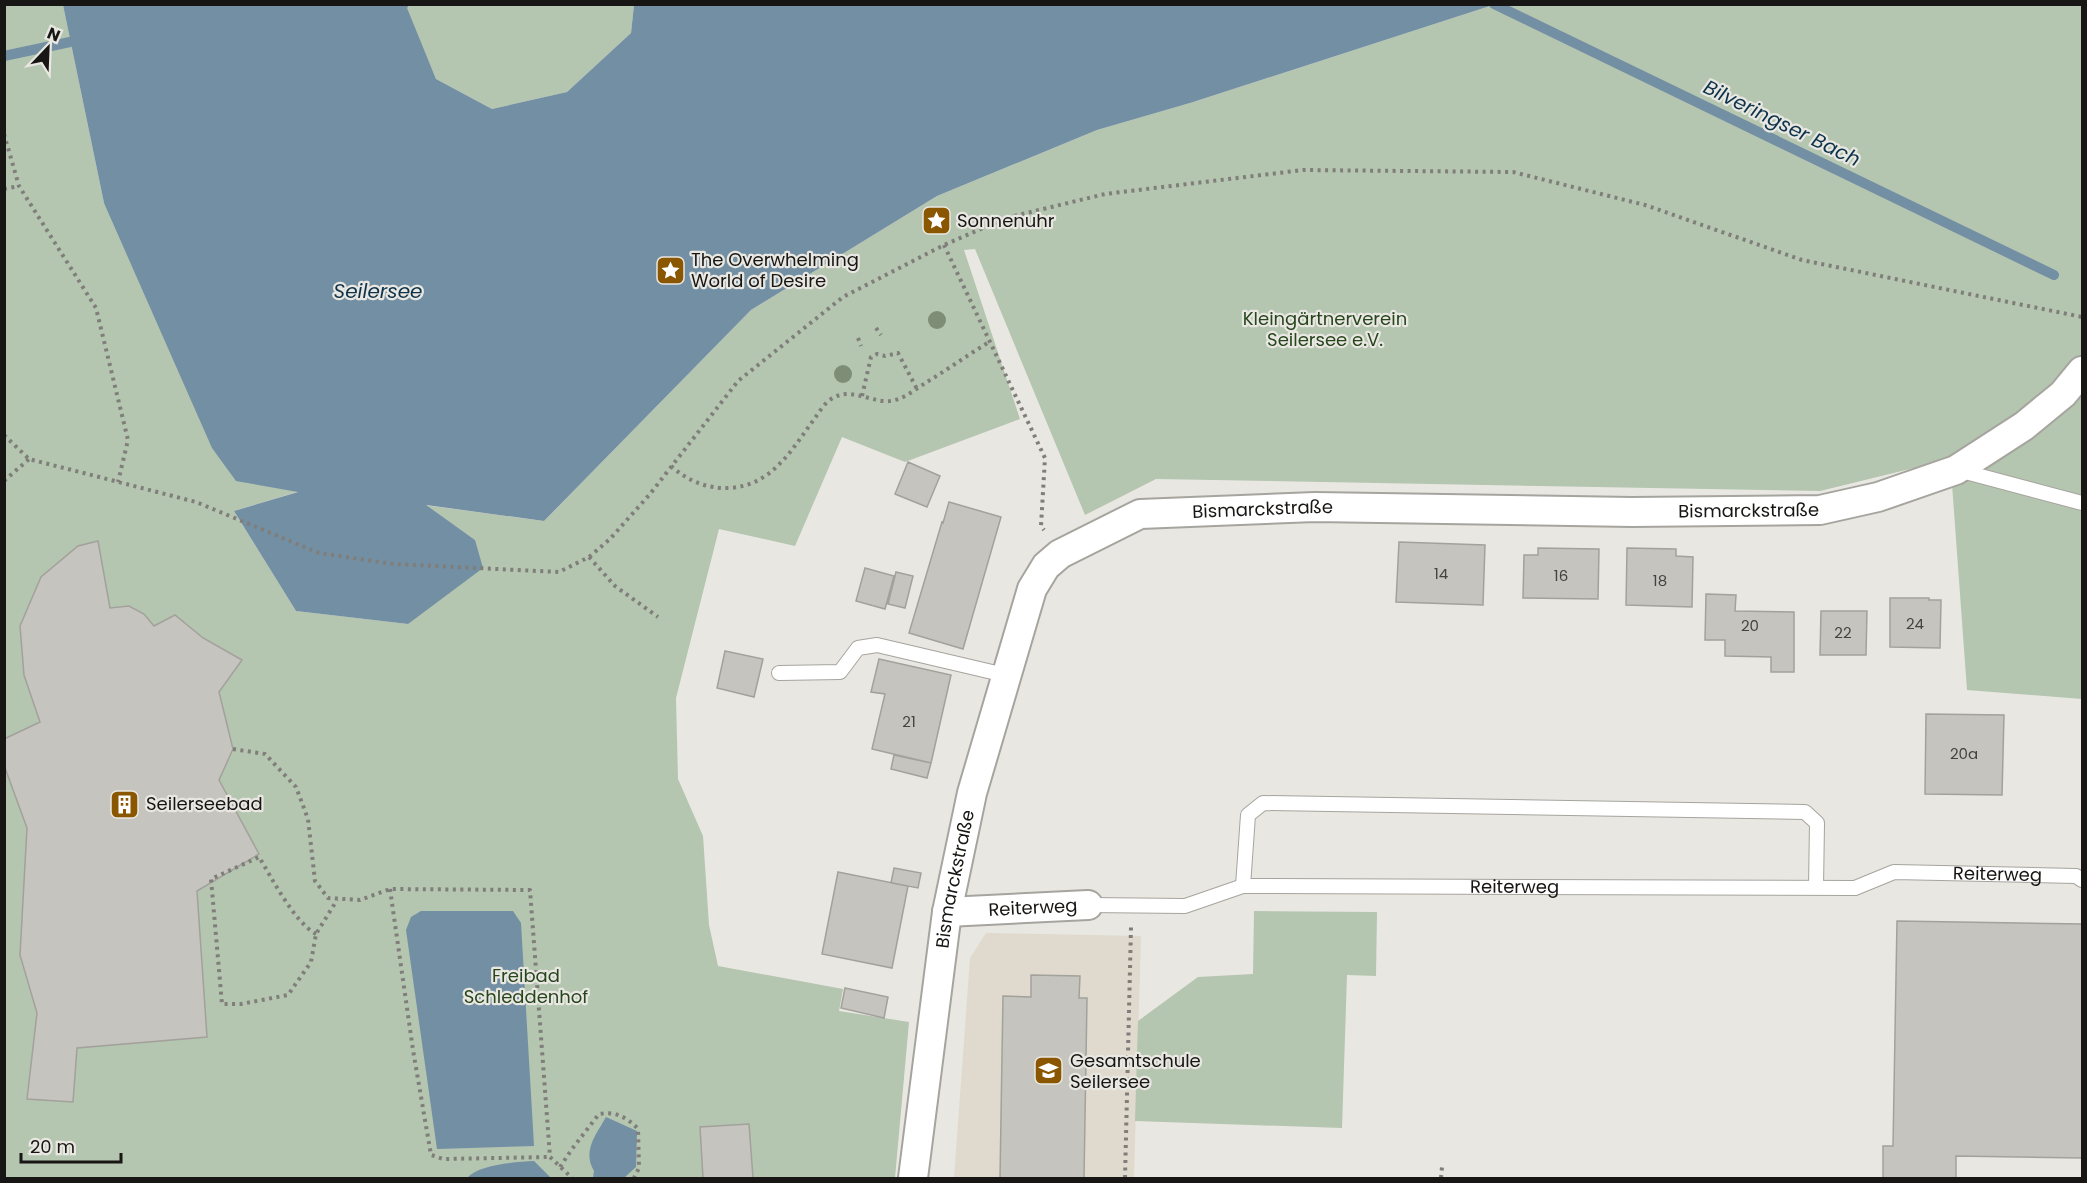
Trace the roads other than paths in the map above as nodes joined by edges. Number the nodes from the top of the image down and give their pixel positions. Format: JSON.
{"nodes":[{"id":1,"x":2082,"y":371,"type":"edge"},
{"id":2,"x":1956,"y":470,"type":"junction"},
{"id":3,"x":2082,"y":503,"type":"edge"},
{"id":4,"x":779,"y":672,"type":"dead end"},
{"id":5,"x":1005,"y":675,"type":"junction"},
{"id":6,"x":2082,"y":880,"type":"edge"},
{"id":7,"x":1243,"y":886,"type":"junction"},
{"id":8,"x":1816,"y":887,"type":"junction"},
{"id":9,"x":1088,"y":905,"type":"joint"},
{"id":10,"x":947,"y":912,"type":"junction"},
{"id":11,"x":913,"y":1179,"type":"edge"}],
"edges":[{"from":1,"to":2,"type":"street","name":"Bismarckstraße"},
{"from":2,"to":3,"type":"lane"},
{"from":2,"to":5,"type":"street","name":"Bismarckstraße"},
{"from":4,"to":5,"type":"lane"},
{"from":5,"to":10,"type":"street","name":"Bismarckstraße"},
{"from":6,"to":8,"type":"lane","name":"Reiterweg"},
{"from":7,"to":8,"type":"lane","name":"Reiterweg"},
{"from":7,"to":8,"type":"lane"},
{"from":7,"to":9,"type":"lane","name":"Reiterweg"},
{"from":9,"to":10,"type":"street","name":"Reiterweg"},
{"from":10,"to":11,"type":"street","name":"Bismarckstraße"}]}
